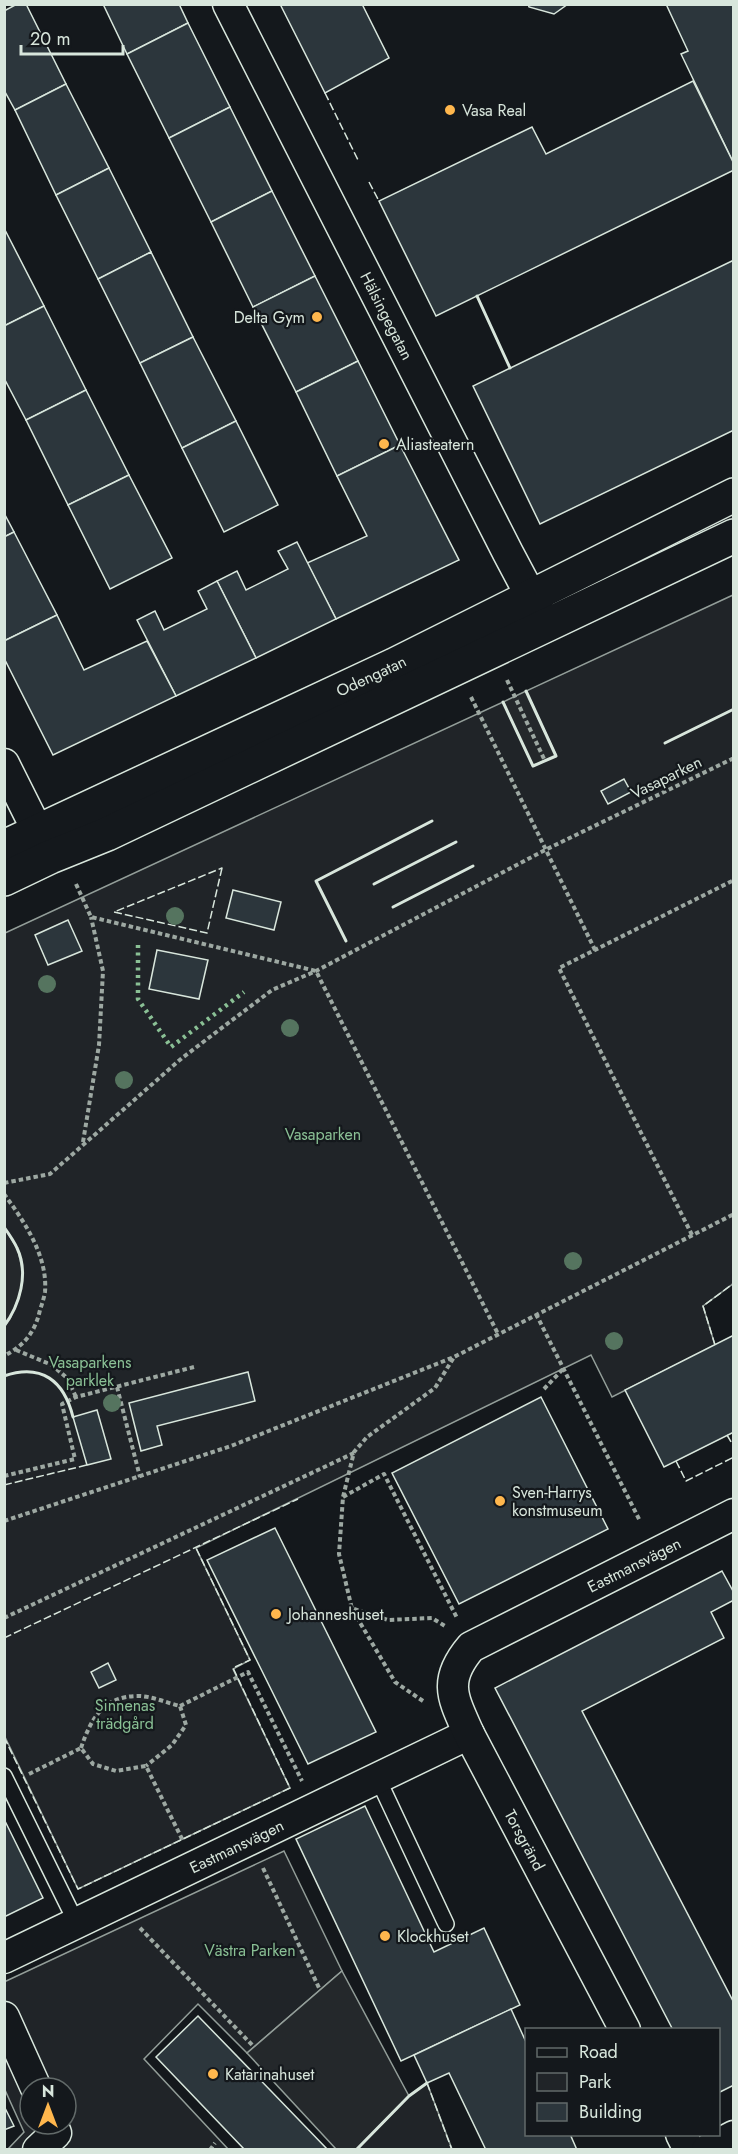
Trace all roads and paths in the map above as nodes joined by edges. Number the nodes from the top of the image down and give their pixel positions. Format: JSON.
{"nodes":[{"id":1,"x":228,"y":4,"type":"edge"},
{"id":2,"x":734,"y":495,"type":"edge"},
{"id":3,"x":734,"y":536,"type":"edge"},
{"id":4,"x":531,"y":596,"type":"junction"},
{"id":5,"x":547,"y":625,"type":"junction"},
{"id":6,"x":506,"y":679,"type":"dead end"},
{"id":7,"x":470,"y":696,"type":"dead end"},
{"id":8,"x":734,"y":758,"type":"edge"},
{"id":9,"x":544,"y":761,"type":"dead end"},
{"id":10,"x":4,"y":764,"type":"edge"},
{"id":11,"x":44,"y":844,"type":"junction"},
{"id":12,"x":4,"y":847,"type":"edge"},
{"id":13,"x":545,"y":849,"type":"junction"},
{"id":14,"x":4,"y":879,"type":"edge"},
{"id":15,"x":734,"y":880,"type":"edge"},
{"id":16,"x":76,"y":884,"type":"dead end"},
{"id":17,"x":91,"y":917,"type":"junction"},
{"id":18,"x":595,"y":950,"type":"junction"},
{"id":19,"x":316,"y":970,"type":"junction"},
{"id":20,"x":83,"y":1144,"type":"junction"},
{"id":21,"x":4,"y":1184,"type":"edge"},
{"id":22,"x":4,"y":1194,"type":"edge"},
{"id":23,"x":734,"y":1214,"type":"edge"},
{"id":24,"x":692,"y":1235,"type":"junction"},
{"id":25,"x":536,"y":1314,"type":"junction"},
{"id":26,"x":498,"y":1334,"type":"junction"},
{"id":27,"x":16,"y":1350,"type":"junction"},
{"id":28,"x":4,"y":1356,"type":"edge"},
{"id":29,"x":454,"y":1357,"type":"junction"},
{"id":30,"x":194,"y":1367,"type":"dead end"},
{"id":31,"x":564,"y":1368,"type":"junction"},
{"id":32,"x":117,"y":1387,"type":"junction"},
{"id":33,"x":544,"y":1389,"type":"dead end"},
{"id":34,"x":76,"y":1397,"type":"junction"},
{"id":35,"x":354,"y":1452,"type":"junction"},
{"id":36,"x":4,"y":1476,"type":"edge"},
{"id":37,"x":140,"y":1477,"type":"junction"},
{"id":38,"x":343,"y":1497,"type":"junction"},
{"id":39,"x":734,"y":1515,"type":"edge"},
{"id":40,"x":4,"y":1521,"type":"edge"},
{"id":41,"x":640,"y":1521,"type":"dead end"},
{"id":42,"x":352,"y":1609,"type":"junction"},
{"id":43,"x":4,"y":1618,"type":"edge"},
{"id":44,"x":457,"y":1618,"type":"dead end"},
{"id":45,"x":445,"y":1626,"type":"dead end"},
{"id":46,"x":471,"y":1647,"type":"joint"},
{"id":47,"x":180,"y":1706,"type":"junction"},
{"id":48,"x":431,"y":1707,"type":"dead end"},
{"id":49,"x":469,"y":1734,"type":"junction"},
{"id":50,"x":81,"y":1748,"type":"junction"},
{"id":51,"x":147,"y":1766,"type":"junction"},
{"id":52,"x":378,"y":1779,"type":"junction"},
{"id":53,"x":7,"y":1780,"type":"edge"},
{"id":54,"x":315,"y":1809,"type":"junction"},
{"id":55,"x":250,"y":1840,"type":"junction"},
{"id":56,"x":195,"y":1867,"type":"junction"},
{"id":57,"x":117,"y":1904,"type":"junction"},
{"id":58,"x":77,"y":1924,"type":"junction"},
{"id":59,"x":446,"y":1924,"type":"dead end"},
{"id":60,"x":4,"y":1958,"type":"edge"},
{"id":61,"x":320,"y":1990,"type":"dead end"},
{"id":62,"x":4,"y":2017,"type":"edge"},
{"id":63,"x":625,"y":2028,"type":"edge"},
{"id":64,"x":254,"y":2047,"type":"dead end"},
{"id":65,"x":31,"y":2076,"type":"edge"},
{"id":66,"x":53,"y":2136,"type":"edge"},
{"id":67,"x":682,"y":2136,"type":"edge"},
{"id":68,"x":734,"y":2136,"type":"edge"},
{"id":69,"x":215,"y":2143,"type":"dead end"},
{"id":70,"x":38,"y":2150,"type":"edge"},
{"id":71,"x":210,"y":2150,"type":"edge"},
{"id":72,"x":689,"y":2150,"type":"edge"},
{"id":73,"x":707,"y":2150,"type":"edge"}],
"edges":[{"from":1,"to":4,"type":"street","name":"Hälsingegatan"},
{"from":2,"to":4,"type":"main road","name":"Odengatan"},
{"from":3,"to":5,"type":"main road","name":"Odengatan"},
{"from":4,"to":5,"type":"street","name":"Hälsingegatan"},
{"from":4,"to":11,"type":"main road","name":"Odengatan"},
{"from":5,"to":11,"type":"main road","name":"Odengatan"},
{"from":6,"to":9,"type":"path"},
{"from":7,"to":13,"type":"path"},
{"from":8,"to":13,"type":"path","name":"Vasaparken"},
{"from":10,"to":11,"type":"street"},
{"from":11,"to":12,"type":"main road","name":"Odengatan"},
{"from":11,"to":14,"type":"main road","name":"Odengatan"},
{"from":13,"to":18,"type":"path"},
{"from":13,"to":19,"type":"path","name":"Vasaparken"},
{"from":15,"to":18,"type":"path"},
{"from":16,"to":17,"type":"path"},
{"from":17,"to":19,"type":"path"},
{"from":17,"to":20,"type":"path"},
{"from":18,"to":24,"type":"path"},
{"from":19,"to":20,"type":"path","name":"Vasaparken"},
{"from":19,"to":26,"type":"path"},
{"from":20,"to":21,"type":"path","name":"Vasaparken"},
{"from":22,"to":27,"type":"path"},
{"from":23,"to":24,"type":"path"},
{"from":24,"to":25,"type":"path"},
{"from":25,"to":26,"type":"path"},
{"from":25,"to":31,"type":"path"},
{"from":26,"to":29,"type":"path"},
{"from":27,"to":28,"type":"path"},
{"from":27,"to":34,"type":"path"},
{"from":29,"to":35,"type":"path"},
{"from":29,"to":37,"type":"path"},
{"from":30,"to":32,"type":"path"},
{"from":31,"to":33,"type":"path"},
{"from":31,"to":41,"type":"path"},
{"from":32,"to":34,"type":"path"},
{"from":32,"to":37,"type":"path"},
{"from":34,"to":36,"type":"path"},
{"from":35,"to":38,"type":"path"},
{"from":35,"to":43,"type":"path"},
{"from":37,"to":40,"type":"path"},
{"from":38,"to":42,"type":"path"},
{"from":38,"to":44,"type":"path"},
{"from":39,"to":46,"type":"street","name":"Eastmansvägen"},
{"from":42,"to":45,"type":"path"},
{"from":42,"to":48,"type":"path"},
{"from":46,"to":49,"type":"street","name":"Torsgränd"},
{"from":47,"to":50,"type":"path"},
{"from":47,"to":51,"type":"path"},
{"from":47,"to":54,"type":"path"},
{"from":49,"to":52,"type":"street","name":"Eastmansvägen"},
{"from":49,"to":63,"type":"street","name":"Torsgränd"},
{"from":50,"to":51,"type":"path"},
{"from":50,"to":53,"type":"path"},
{"from":51,"to":56,"type":"path"},
{"from":52,"to":54,"type":"street","name":"Eastmansvägen"},
{"from":52,"to":59,"type":"lane"},
{"from":53,"to":58,"type":"lane"},
{"from":54,"to":55,"type":"street","name":"Eastmansvägen"},
{"from":55,"to":56,"type":"street","name":"Eastmansvägen"},
{"from":55,"to":61,"type":"path"},
{"from":56,"to":57,"type":"street","name":"Eastmansvägen"},
{"from":57,"to":58,"type":"street","name":"Eastmansvägen"},
{"from":57,"to":64,"type":"path"},
{"from":58,"to":60,"type":"street","name":"Eastmansvägen"},
{"from":62,"to":65,"type":"street"},
{"from":66,"to":70,"type":"street"},
{"from":67,"to":72,"type":"street"},
{"from":68,"to":73,"type":"street"},
{"from":69,"to":71,"type":"path"}]}
